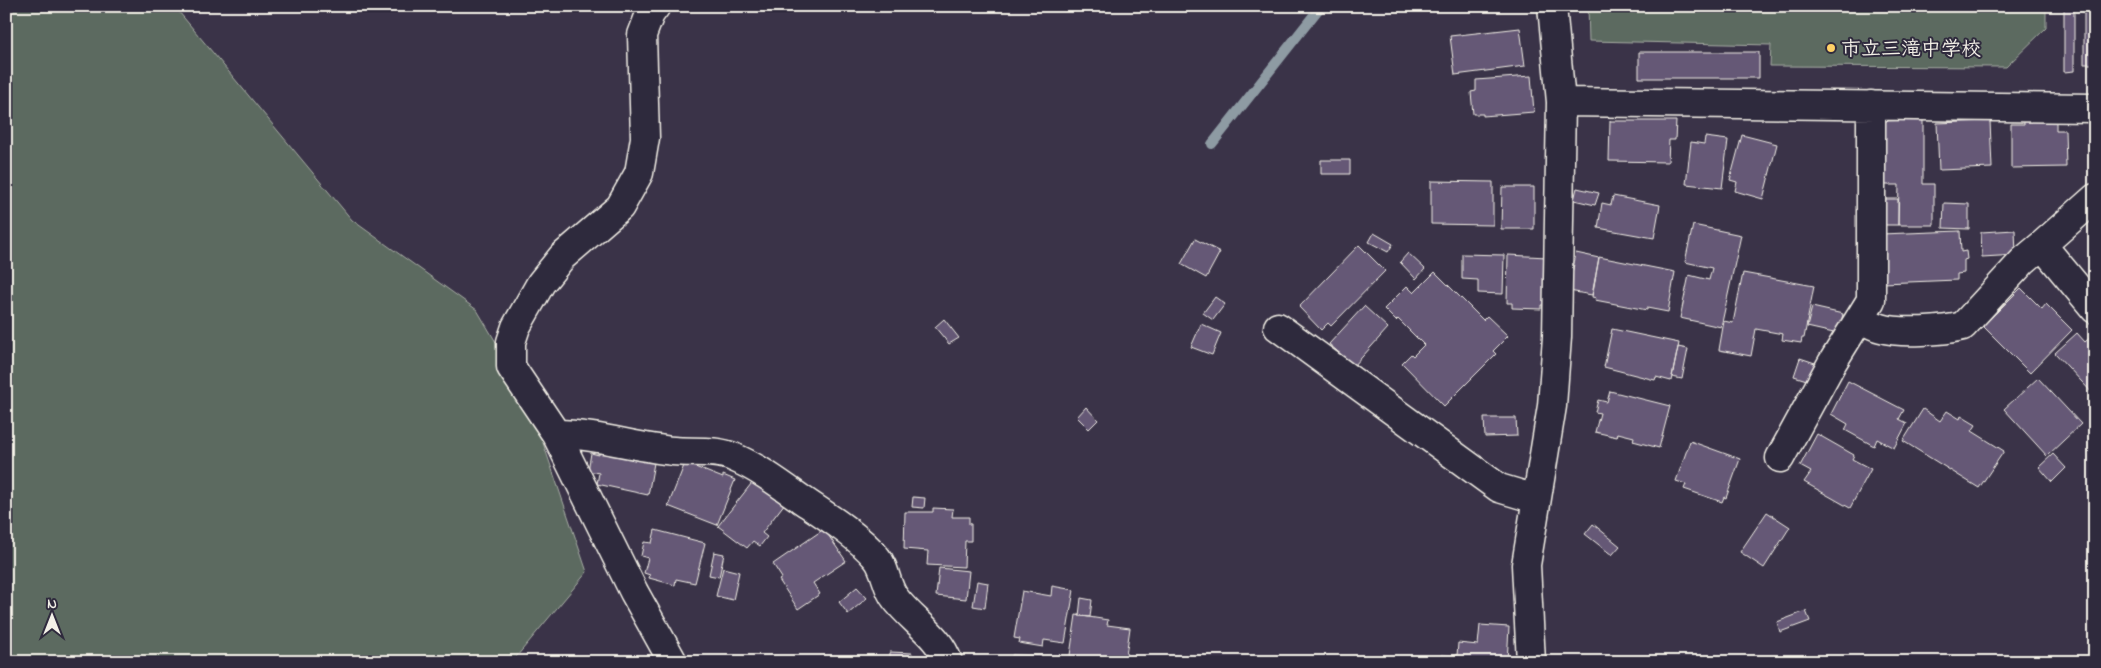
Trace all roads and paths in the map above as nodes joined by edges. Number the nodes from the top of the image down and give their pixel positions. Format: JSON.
{"nodes":[{"id":1,"x":656,"y":6,"type":"edge"},
{"id":2,"x":1552,"y":6,"type":"edge"},
{"id":3,"x":1561,"y":102,"type":"junction"},
{"id":4,"x":1871,"y":105,"type":"junction"},
{"id":5,"x":2095,"y":108,"type":"edge"},
{"id":6,"x":2095,"y":198,"type":"edge"},
{"id":7,"x":2042,"y":245,"type":"junction"},
{"id":8,"x":2095,"y":309,"type":"edge"},
{"id":9,"x":1860,"y":318,"type":"junction"},
{"id":10,"x":1278,"y":327,"type":"dead end"},
{"id":11,"x":556,"y":434,"type":"junction"},
{"id":12,"x":1780,"y":458,"type":"dead end"},
{"id":13,"x":1536,"y":499,"type":"junction"},
{"id":14,"x":674,"y":662,"type":"edge"},
{"id":15,"x":948,"y":662,"type":"edge"},
{"id":16,"x":1531,"y":662,"type":"edge"}],
"edges":[{"from":1,"to":11,"type":"street"},
{"from":2,"to":3,"type":"street"},
{"from":3,"to":4,"type":"street"},
{"from":3,"to":13,"type":"street"},
{"from":4,"to":5,"type":"street"},
{"from":4,"to":9,"type":"street"},
{"from":6,"to":7,"type":"street"},
{"from":7,"to":8,"type":"street"},
{"from":7,"to":9,"type":"street"},
{"from":9,"to":12,"type":"street"},
{"from":10,"to":13,"type":"street"},
{"from":11,"to":14,"type":"street"},
{"from":11,"to":15,"type":"street"},
{"from":13,"to":16,"type":"street"}]}
